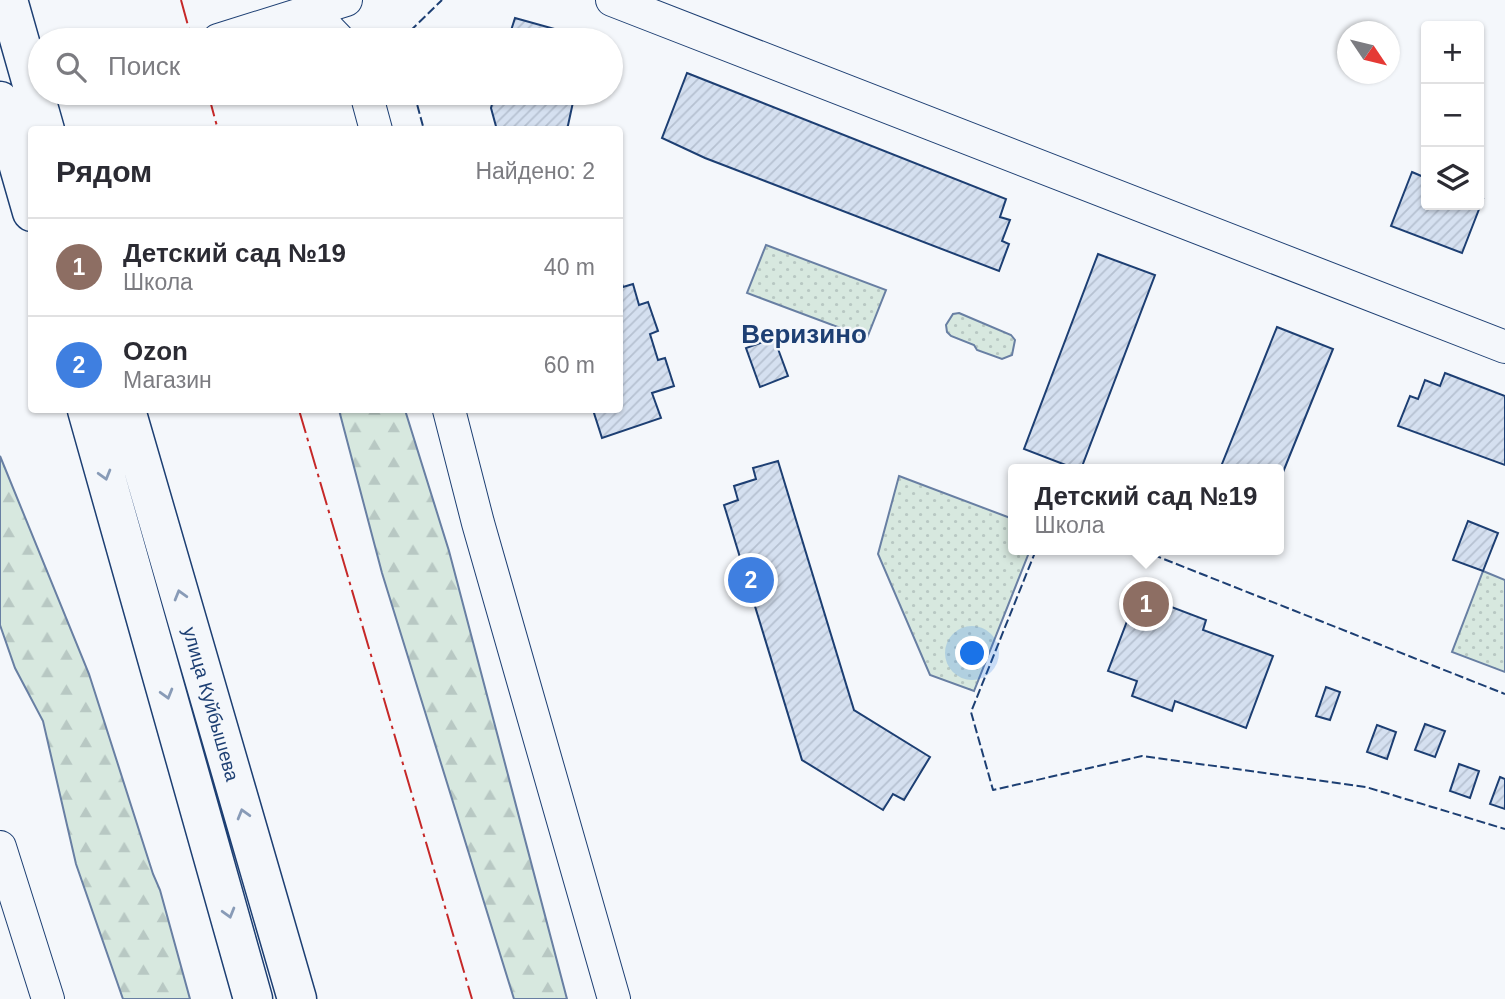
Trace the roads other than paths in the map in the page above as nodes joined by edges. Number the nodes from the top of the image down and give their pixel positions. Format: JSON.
{"nodes":[{"id":1,"x":8,"y":0,"type":"edge"},
{"id":2,"x":346,"y":0,"type":"edge"},
{"id":3,"x":612,"y":0,"type":"edge"},
{"id":4,"x":311,"y":11,"type":"junction"},
{"id":5,"x":256,"y":28,"type":"edge"},
{"id":6,"x":327,"y":28,"type":"edge"},
{"id":7,"x":369,"y":105,"type":"edge"},
{"id":8,"x":22,"y":106,"type":"edge"},
{"id":9,"x":375,"y":126,"type":"edge"},
{"id":10,"x":28,"y":170,"type":"edge"},
{"id":11,"x":1505,"y":347,"type":"edge"},
{"id":12,"x":88,"y":413,"type":"edge"},
{"id":13,"x":127,"y":413,"type":"edge"},
{"id":14,"x":450,"y":413,"type":"edge"},
{"id":15,"x":0,"y":847,"type":"edge"},
{"id":16,"x":48,"y":999,"type":"edge"},
{"id":17,"x":253,"y":999,"type":"edge"},
{"id":18,"x":297,"y":999,"type":"edge"},
{"id":19,"x":614,"y":999,"type":"edge"}],
"edges":[{"from":1,"to":8,"type":"highway"},
{"from":2,"to":4,"type":"street"},
{"from":3,"to":11,"type":"street"},
{"from":4,"to":5,"type":"street"},
{"from":4,"to":6,"type":"street"},
{"from":7,"to":9,"type":"street"},
{"from":8,"to":10,"type":"highway"},
{"from":12,"to":17,"type":"highway","name":"улица Куйбышева","one_way":true},
{"from":18,"to":13,"type":"highway","name":"улица Куйбышева","one_way":true},
{"from":14,"to":19,"type":"street"},
{"from":15,"to":16,"type":"street"}]}
